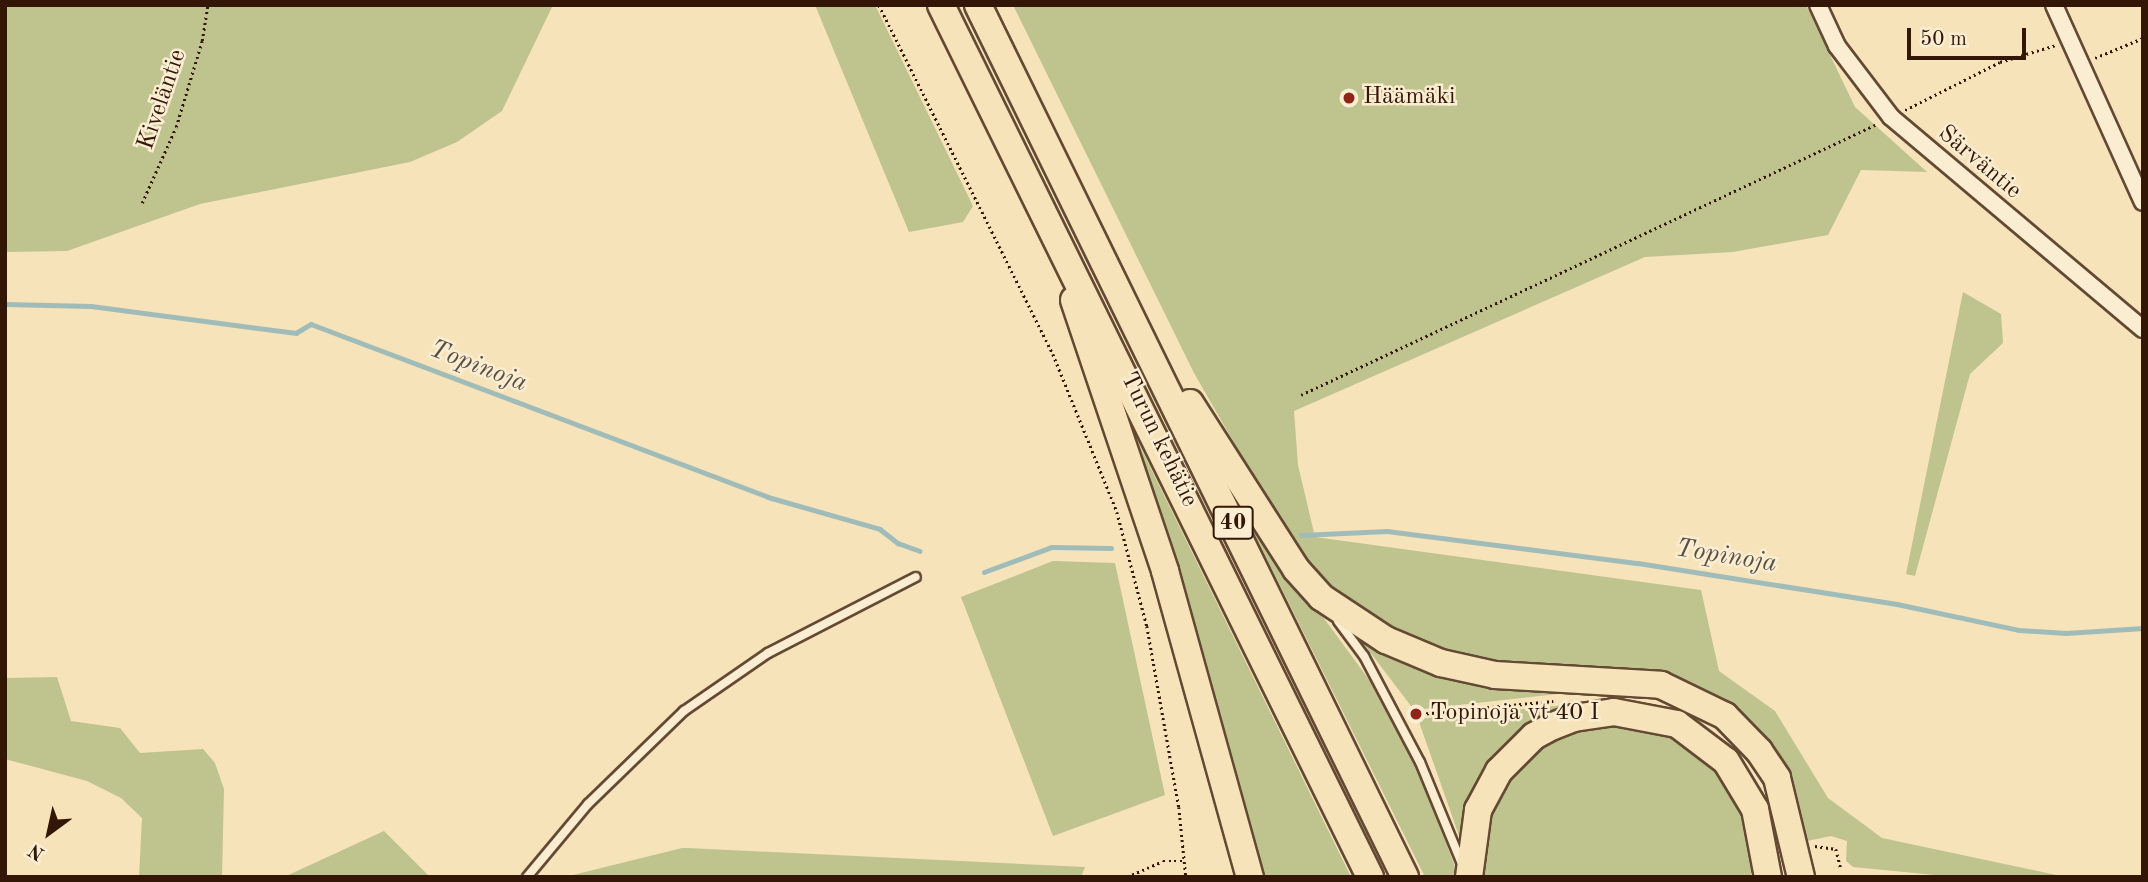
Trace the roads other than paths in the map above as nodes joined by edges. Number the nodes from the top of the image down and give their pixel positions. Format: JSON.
{"nodes":[{"id":1,"x":941,"y":5,"type":"edge"},
{"id":2,"x":978,"y":5,"type":"edge"},
{"id":3,"x":1818,"y":5,"type":"edge"},
{"id":4,"x":2054,"y":5,"type":"edge"},
{"id":5,"x":1038,"y":199,"type":"junction"},
{"id":6,"x":2143,"y":202,"type":"edge"},
{"id":7,"x":1086,"y":265,"type":"junction"},
{"id":8,"x":1133,"y":317,"type":"junction"},
{"id":9,"x":2143,"y":329,"type":"edge"},
{"id":10,"x":916,"y":577,"type":"dead end"},
{"id":11,"x":1321,"y":597,"type":"junction"},
{"id":12,"x":527,"y":877,"type":"edge"},
{"id":13,"x":1250,"y":877,"type":"edge"},
{"id":14,"x":1370,"y":877,"type":"edge"},
{"id":15,"x":1405,"y":877,"type":"edge"},
{"id":16,"x":1467,"y":877,"type":"edge"},
{"id":17,"x":1768,"y":877,"type":"edge"},
{"id":18,"x":1801,"y":877,"type":"edge"}],
"edges":[{"from":1,"to":5,"type":"highway","name":"Turun kehätie","number":"40"},
{"from":2,"to":7,"type":"highway","name":"Turun kehätie","number":"40"},
{"from":3,"to":9,"type":"street","name":"Särväntie"},
{"from":4,"to":6,"type":"street"},
{"from":5,"to":7,"type":"highway","name":"Turun kehätie","number":"40"},
{"from":5,"to":13,"type":"highway"},
{"from":7,"to":8,"type":"highway","name":"Turun kehätie","number":"40"},
{"from":7,"to":14,"type":"highway","name":"Turun kehätie","number":"40"},
{"from":8,"to":11,"type":"highway"},
{"from":8,"to":15,"type":"highway","name":"Turun kehätie","number":"40"},
{"from":10,"to":12,"type":"lane"},
{"from":11,"to":16,"type":"lane"},
{"from":11,"to":18,"type":"highway"},
{"from":16,"to":17,"type":"highway"}]}
